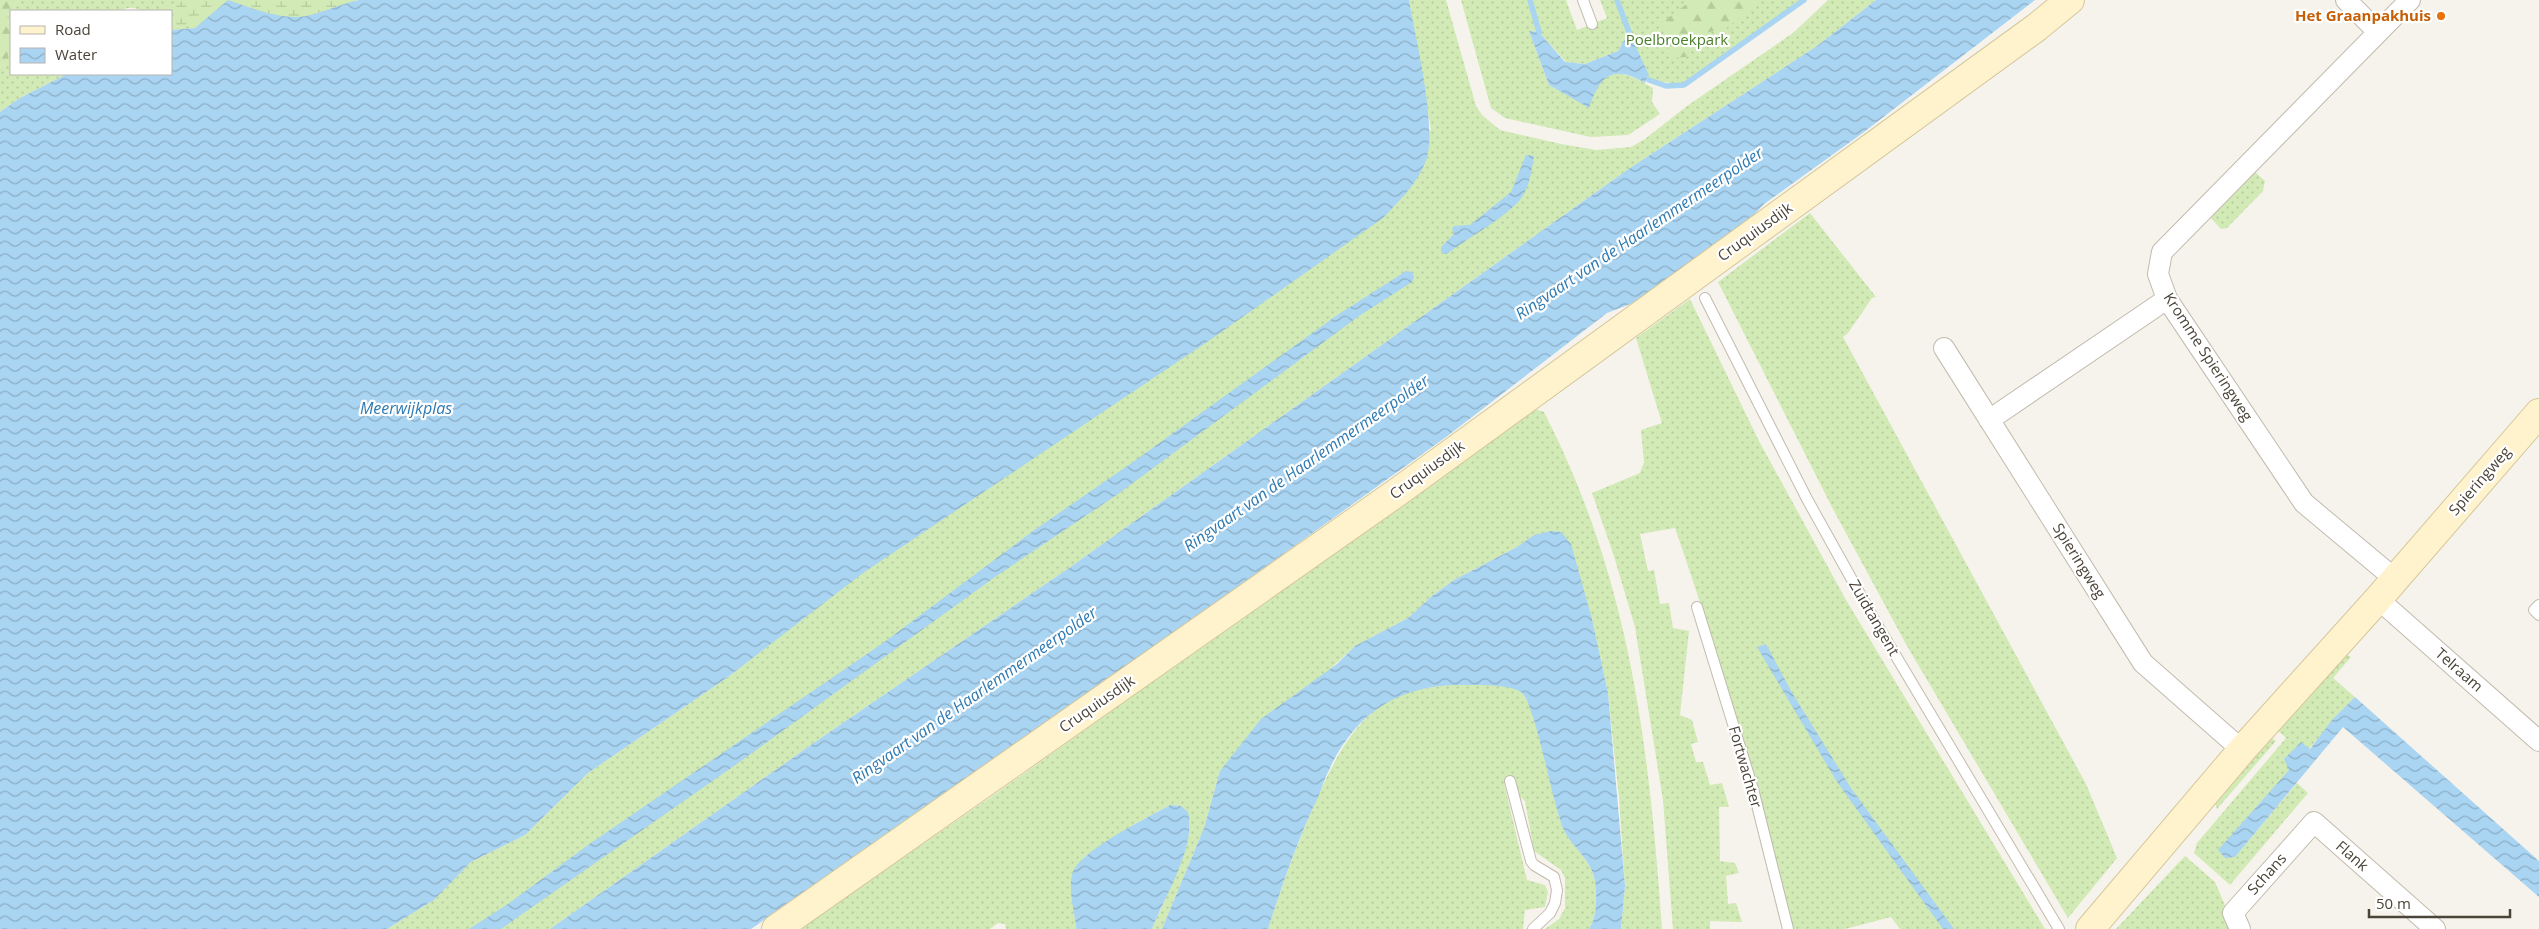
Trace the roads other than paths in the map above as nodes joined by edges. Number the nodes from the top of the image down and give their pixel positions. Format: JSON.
{"nodes":[{"id":1,"x":1583,"y":0,"type":"edge"},
{"id":2,"x":2070,"y":0,"type":"edge"},
{"id":3,"x":2346,"y":0,"type":"edge"},
{"id":4,"x":2410,"y":0,"type":"edge"},
{"id":5,"x":1592,"y":24,"type":"dead end"},
{"id":6,"x":2377,"y":31,"type":"junction"},
{"id":7,"x":1705,"y":298,"type":"dead end"},
{"id":8,"x":2167,"y":299,"type":"junction"},
{"id":9,"x":1944,"y":348,"type":"dead end"},
{"id":10,"x":2539,"y":413,"type":"edge"},
{"id":11,"x":1989,"y":420,"type":"junction"},
{"id":12,"x":2387,"y":589,"type":"junction"},
{"id":13,"x":2539,"y":605,"type":"edge"},
{"id":14,"x":1696,"y":607,"type":"dead end"},
{"id":15,"x":2539,"y":615,"type":"edge"},
{"id":16,"x":2539,"y":741,"type":"edge"},
{"id":17,"x":2242,"y":750,"type":"junction"},
{"id":18,"x":1510,"y":781,"type":"dead end"},
{"id":19,"x":2314,"y":822,"type":"joint"},
{"id":20,"x":776,"y":929,"type":"edge"},
{"id":21,"x":1533,"y":929,"type":"edge"},
{"id":22,"x":1788,"y":929,"type":"edge"},
{"id":23,"x":2059,"y":929,"type":"edge"},
{"id":24,"x":2090,"y":929,"type":"edge"},
{"id":25,"x":2240,"y":929,"type":"edge"},
{"id":26,"x":2435,"y":929,"type":"edge"}],
"edges":[{"from":1,"to":5,"type":"lane"},
{"from":2,"to":20,"type":"street","name":"Cruquiusdijk"},
{"from":3,"to":6,"type":"street"},
{"from":4,"to":6,"type":"street","name":"Kromme Spieringweg"},
{"from":6,"to":8,"type":"street","name":"Kromme Spieringweg"},
{"from":7,"to":23,"type":"lane","name":"Zuidtangent"},
{"from":8,"to":11,"type":"street"},
{"from":8,"to":12,"type":"street","name":"Kromme Spieringweg"},
{"from":9,"to":11,"type":"street","name":"Spieringweg"},
{"from":10,"to":12,"type":"street","name":"Spieringweg"},
{"from":11,"to":17,"type":"street","name":"Spieringweg"},
{"from":12,"to":16,"type":"street","name":"Telraam"},
{"from":12,"to":17,"type":"street","name":"Spieringweg"},
{"from":13,"to":15,"type":"lane"},
{"from":14,"to":22,"type":"lane","name":"Fortwachter"},
{"from":17,"to":24,"type":"street","name":"Spieringweg"},
{"from":18,"to":21,"type":"lane"},
{"from":19,"to":25,"type":"street","name":"Schans"},
{"from":19,"to":26,"type":"street","name":"Flank"}]}
